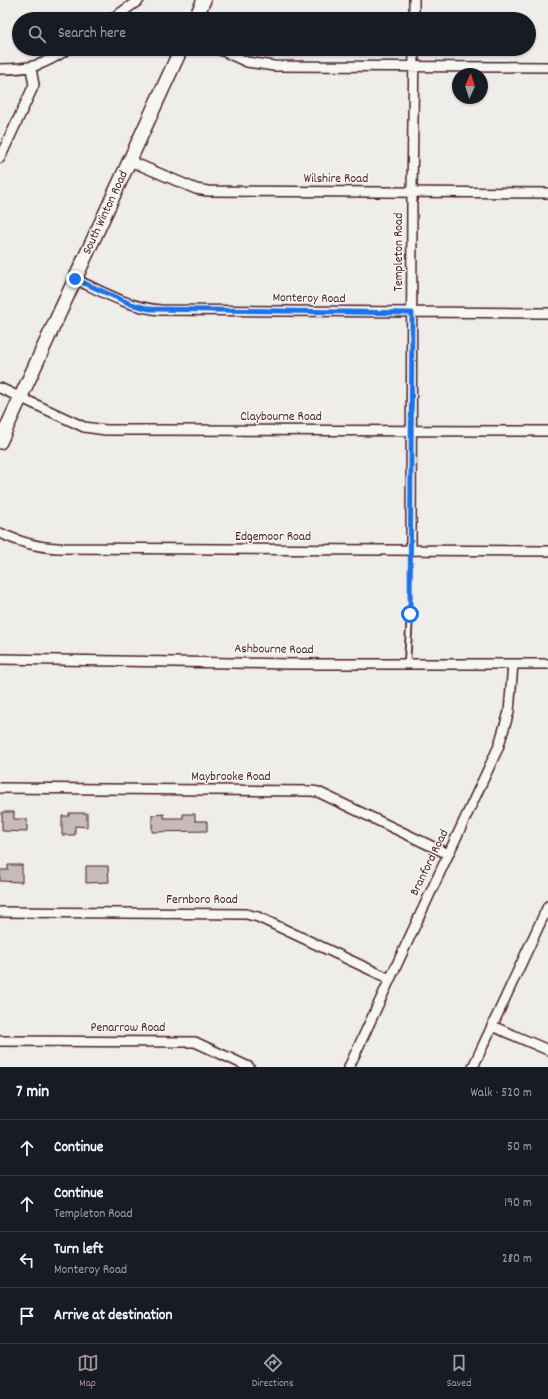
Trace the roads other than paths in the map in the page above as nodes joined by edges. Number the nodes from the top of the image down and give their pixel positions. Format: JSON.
{"nodes":[{"id":1,"x":140,"y":0,"type":"edge"},
{"id":2,"x":204,"y":0,"type":"edge"},
{"id":3,"x":414,"y":0,"type":"edge"},
{"id":4,"x":122,"y":12,"type":"edge"},
{"id":5,"x":198,"y":12,"type":"edge"},
{"id":6,"x":414,"y":12,"type":"edge"},
{"id":7,"x":56,"y":56,"type":"edge"},
{"id":8,"x":178,"y":56,"type":"edge"},
{"id":9,"x":234,"y":56,"type":"edge"},
{"id":10,"x":414,"y":56,"type":"edge"},
{"id":11,"x":413,"y":66,"type":"junction"},
{"id":12,"x":548,"y":67,"type":"edge"},
{"id":13,"x":31,"y":68,"type":"junction"},
{"id":14,"x":0,"y":69,"type":"edge"},
{"id":15,"x":0,"y":158,"type":"edge"},
{"id":16,"x":130,"y":160,"type":"junction"},
{"id":17,"x":412,"y":192,"type":"junction"},
{"id":18,"x":548,"y":193,"type":"edge"},
{"id":19,"x":75,"y":279,"type":"junction"},
{"id":20,"x":412,"y":313,"type":"junction"},
{"id":21,"x":548,"y":313,"type":"edge"},
{"id":22,"x":0,"y":388,"type":"edge"},
{"id":23,"x":21,"y":397,"type":"junction"},
{"id":24,"x":412,"y":430,"type":"junction"},
{"id":25,"x":548,"y":431,"type":"edge"},
{"id":26,"x":0,"y":442,"type":"edge"},
{"id":27,"x":0,"y":533,"type":"edge"},
{"id":28,"x":411,"y":550,"type":"junction"},
{"id":29,"x":548,"y":551,"type":"edge"},
{"id":30,"x":410,"y":614,"type":"road end"},
{"id":31,"x":0,"y":659,"type":"edge"},
{"id":32,"x":407,"y":663,"type":"junction"},
{"id":33,"x":513,"y":664,"type":"junction"},
{"id":34,"x":548,"y":664,"type":"edge"},
{"id":35,"x":0,"y":788,"type":"edge"},
{"id":36,"x":448,"y":854,"type":"junction"},
{"id":37,"x":548,"y":906,"type":"edge"},
{"id":38,"x":0,"y":912,"type":"edge"},
{"id":39,"x":390,"y":979,"type":"junction"},
{"id":40,"x":492,"y":1026,"type":"junction"},
{"id":41,"x":0,"y":1041,"type":"edge"},
{"id":42,"x":548,"y":1050,"type":"edge"},
{"id":43,"x":249,"y":1067,"type":"edge"},
{"id":44,"x":349,"y":1067,"type":"edge"},
{"id":45,"x":473,"y":1067,"type":"edge"}],
"edges":[{"from":1,"to":4,"type":"street"},
{"from":2,"to":5,"type":"main road"},
{"from":3,"to":6,"type":"street"},
{"from":7,"to":13,"type":"street"},
{"from":8,"to":16,"type":"main road","name":"South Winton Road"},
{"from":9,"to":11,"type":"street"},
{"from":10,"to":11,"type":"street","name":"Templeton Road"},
{"from":11,"to":12,"type":"street"},
{"from":11,"to":17,"type":"street","name":"Templeton Road"},
{"from":13,"to":14,"type":"street"},
{"from":13,"to":15,"type":"street"},
{"from":16,"to":17,"type":"street","name":"Wilshire Road"},
{"from":16,"to":19,"type":"main road","name":"South Winton Road"},
{"from":17,"to":18,"type":"street","name":"Wilshire Road"},
{"from":17,"to":20,"type":"street","name":"Templeton Road"},
{"from":19,"to":20,"type":"street","name":"Monteroy Road"},
{"from":19,"to":23,"type":"main road","name":"South Winton Road"},
{"from":20,"to":21,"type":"street","name":"Monteroy Road"},
{"from":20,"to":24,"type":"street","name":"Templeton Road"},
{"from":22,"to":23,"type":"street","name":"Claybourne Road"},
{"from":23,"to":24,"type":"street","name":"Claybourne Road"},
{"from":23,"to":26,"type":"main road","name":"South Winton Road"},
{"from":24,"to":25,"type":"street","name":"Claybourne Road"},
{"from":24,"to":28,"type":"street","name":"Templeton Road"},
{"from":27,"to":28,"type":"street","name":"Edgemoor Road"},
{"from":28,"to":29,"type":"street","name":"Edgemoor Road"},
{"from":30,"to":32,"type":"lane"},
{"from":31,"to":32,"type":"street","name":"Ashbourne Road"},
{"from":32,"to":33,"type":"street","name":"Ashbourne Road"},
{"from":33,"to":34,"type":"street","name":"Ashbourne Road"},
{"from":33,"to":36,"type":"street","name":"Branford Road"},
{"from":35,"to":36,"type":"street","name":"Maybrooke Road"},
{"from":36,"to":39,"type":"street","name":"Branford Road"},
{"from":37,"to":40,"type":"street"},
{"from":38,"to":39,"type":"street","name":"Fernboro Road"},
{"from":39,"to":44,"type":"street","name":"Branford Road"},
{"from":40,"to":42,"type":"street"},
{"from":40,"to":45,"type":"street"},
{"from":41,"to":43,"type":"street","name":"Penarrow Road"}]}
